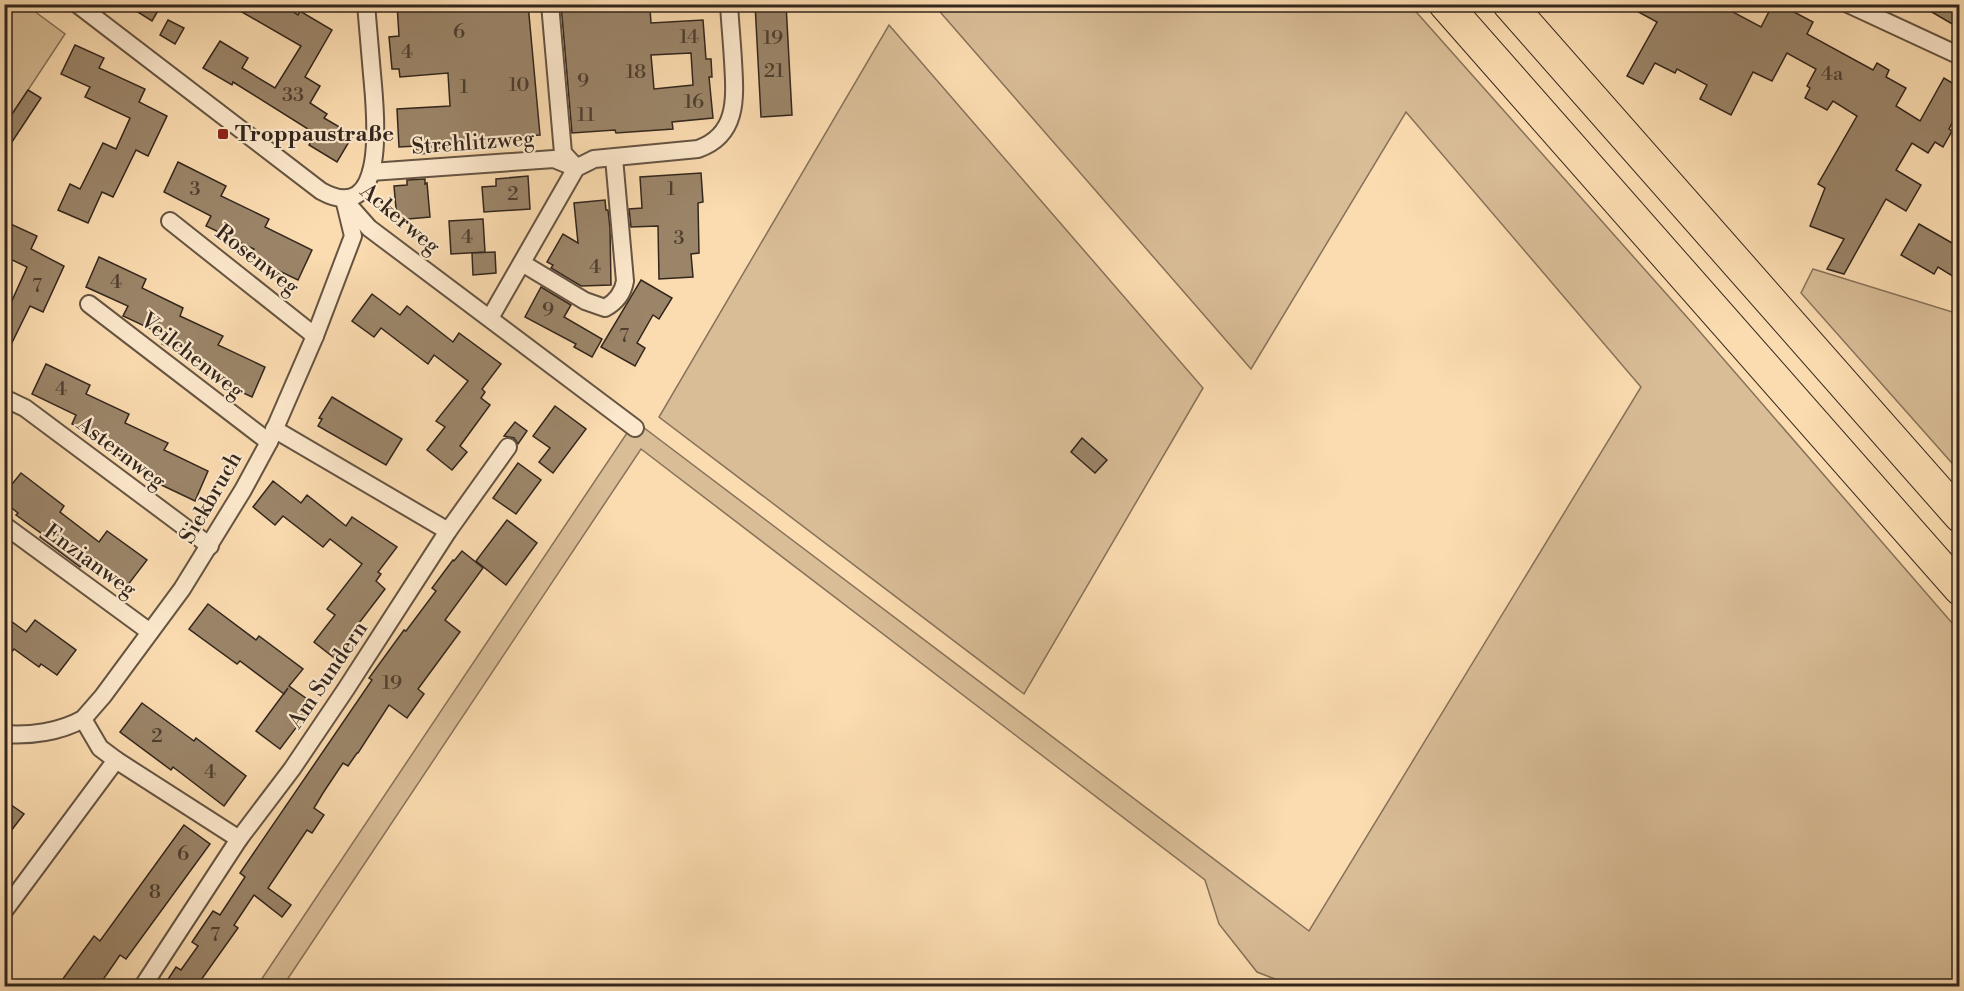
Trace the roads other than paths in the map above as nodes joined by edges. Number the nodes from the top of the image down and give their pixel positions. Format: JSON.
{"nodes":[{"id":1,"x":78,"y":4,"type":"edge"},
{"id":2,"x":366,"y":4,"type":"edge"},
{"id":3,"x":550,"y":4,"type":"edge"},
{"id":4,"x":729,"y":4,"type":"edge"},
{"id":5,"x":1446,"y":4,"type":"edge"},
{"id":6,"x":1509,"y":4,"type":"edge"},
{"id":7,"x":1848,"y":4,"type":"edge"},
{"id":8,"x":1959,"y":56,"type":"edge"},
{"id":9,"x":614,"y":158,"type":"junction"},
{"id":10,"x":576,"y":168,"type":"junction"},
{"id":11,"x":371,"y":172,"type":"junction"},
{"id":12,"x":344,"y":199,"type":"junction"},
{"id":13,"x":170,"y":221,"type":"dead end"},
{"id":14,"x":522,"y":263,"type":"junction"},
{"id":15,"x":89,"y":304,"type":"dead end"},
{"id":16,"x":490,"y":318,"type":"junction"},
{"id":17,"x":315,"y":336,"type":"junction"},
{"id":18,"x":4,"y":398,"type":"edge"},
{"id":19,"x":635,"y":428,"type":"dead end"},
{"id":20,"x":272,"y":435,"type":"junction"},
{"id":21,"x":508,"y":447,"type":"dead end"},
{"id":22,"x":1959,"y":516,"type":"edge"},
{"id":23,"x":4,"y":525,"type":"edge"},
{"id":24,"x":448,"y":531,"type":"junction"},
{"id":25,"x":210,"y":546,"type":"junction"},
{"id":26,"x":1959,"y":589,"type":"edge"},
{"id":27,"x":150,"y":633,"type":"junction"},
{"id":28,"x":83,"y":719,"type":"junction"},
{"id":29,"x":4,"y":734,"type":"edge"},
{"id":30,"x":116,"y":760,"type":"junction"},
{"id":31,"x":239,"y":839,"type":"junction"},
{"id":32,"x":4,"y":911,"type":"edge"},
{"id":33,"x":142,"y":987,"type":"edge"}],
"edges":[{"from":1,"to":12,"type":"street","name":"Ackerweg"},
{"from":2,"to":11,"type":"street"},
{"from":3,"to":10,"type":"street"},
{"from":4,"to":9,"type":"street"},
{"from":5,"to":26,"type":"highway"},
{"from":6,"to":22,"type":"highway"},
{"from":7,"to":8,"type":"street"},
{"from":9,"to":10,"type":"street"},
{"from":9,"to":14,"type":"street"},
{"from":10,"to":11,"type":"street","name":"Strehlitzweg"},
{"from":10,"to":14,"type":"street"},
{"from":11,"to":12,"type":"street"},
{"from":12,"to":16,"type":"street","name":"Ackerweg"},
{"from":12,"to":17,"type":"street","name":"Siekbruch"},
{"from":13,"to":17,"type":"street","name":"Rosenweg"},
{"from":14,"to":16,"type":"street"},
{"from":15,"to":20,"type":"street","name":"Veilchenweg"},
{"from":16,"to":19,"type":"street","name":"Ackerweg"},
{"from":17,"to":20,"type":"street","name":"Siekbruch"},
{"from":18,"to":25,"type":"street","name":"Asternweg"},
{"from":20,"to":24,"type":"street"},
{"from":20,"to":25,"type":"street","name":"Siekbruch"},
{"from":21,"to":24,"type":"street","name":"Am Sundern"},
{"from":23,"to":27,"type":"street","name":"Enzianweg"},
{"from":24,"to":31,"type":"street","name":"Am Sundern"},
{"from":25,"to":27,"type":"street","name":"Siekbruch"},
{"from":27,"to":28,"type":"street","name":"Siekbruch"},
{"from":28,"to":29,"type":"street"},
{"from":28,"to":30,"type":"street"},
{"from":30,"to":31,"type":"street"},
{"from":30,"to":32,"type":"street"},
{"from":31,"to":33,"type":"street","name":"Am Sundern"}]}
